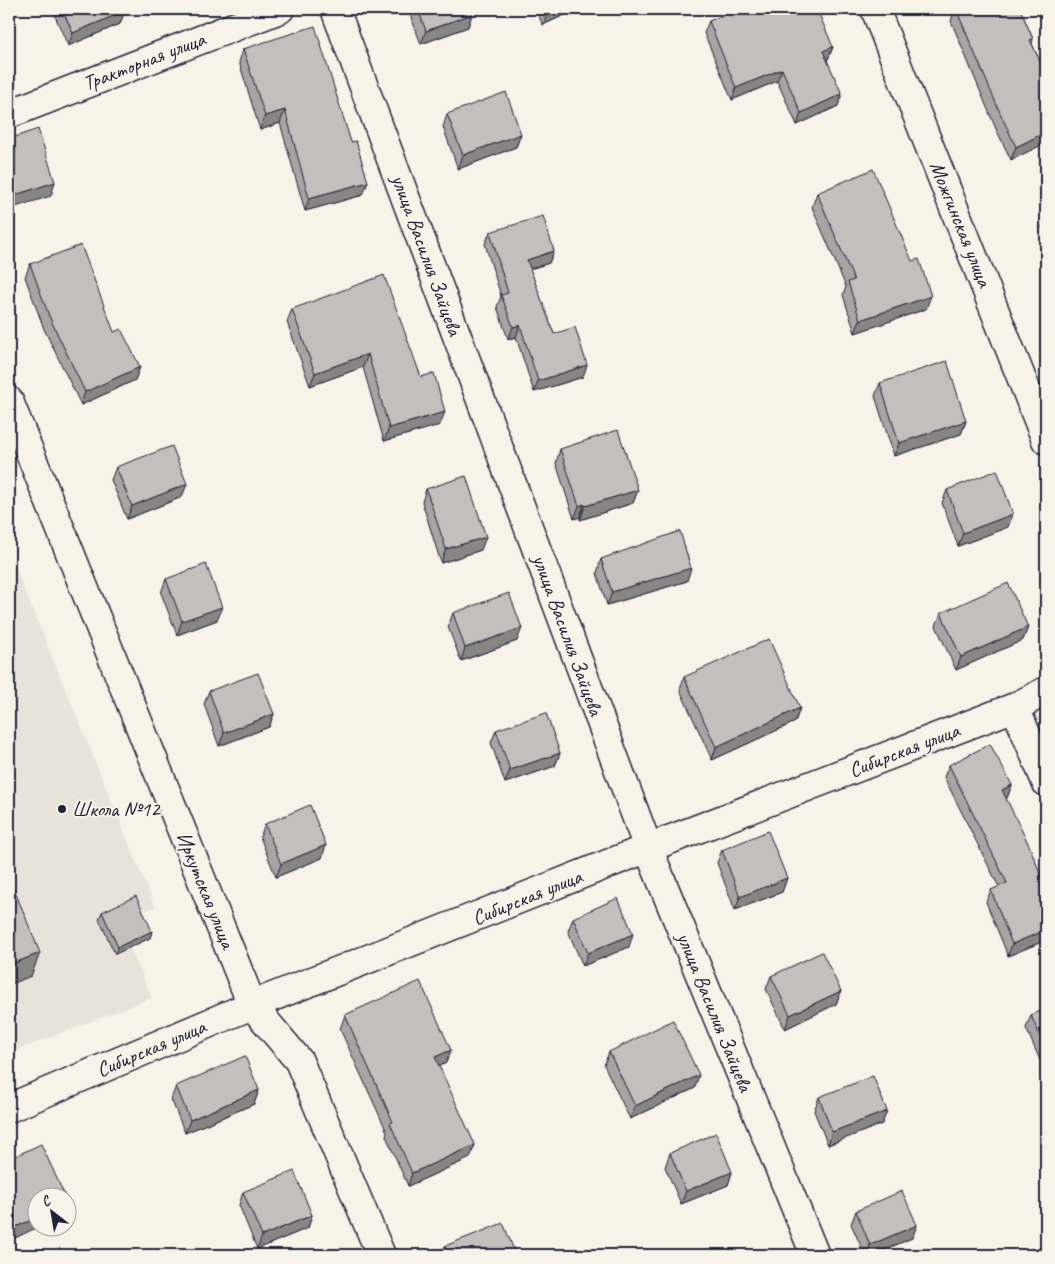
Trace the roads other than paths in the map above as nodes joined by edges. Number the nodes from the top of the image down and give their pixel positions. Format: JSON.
{"nodes":[{"id":1,"x":280,"y":9,"type":"edge"},
{"id":2,"x":335,"y":9,"type":"edge"},
{"id":3,"x":875,"y":9,"type":"edge"},
{"id":4,"x":9,"y":114,"type":"edge"},
{"id":5,"x":9,"y":401,"type":"edge"},
{"id":6,"x":1046,"y":440,"type":"edge"},
{"id":7,"x":1046,"y":690,"type":"edge"},
{"id":8,"x":1015,"y":707,"type":"junction"},
{"id":9,"x":1046,"y":782,"type":"edge"},
{"id":10,"x":648,"y":848,"type":"junction"},
{"id":11,"x":252,"y":1006,"type":"junction"},
{"id":12,"x":9,"y":1108,"type":"edge"},
{"id":13,"x":381,"y":1255,"type":"edge"},
{"id":14,"x":815,"y":1255,"type":"edge"}],
"edges":[{"from":1,"to":4,"type":"street","name":"Тракторная улица"},
{"from":2,"to":10,"type":"street","name":"улица Василия Зайцева"},
{"from":3,"to":6,"type":"street","name":"Можгинская улица"},
{"from":5,"to":11,"type":"street","name":"Иркутская улица"},
{"from":7,"to":8,"type":"street","name":"Сибирская улица"},
{"from":8,"to":9,"type":"street"},
{"from":8,"to":10,"type":"street","name":"Сибирская улица"},
{"from":10,"to":11,"type":"street","name":"Сибирская улица"},
{"from":10,"to":14,"type":"street","name":"улица Василия Зайцева"},
{"from":11,"to":12,"type":"street","name":"Сибирская улица"},
{"from":11,"to":13,"type":"street","name":"Иркутская улица"}]}
